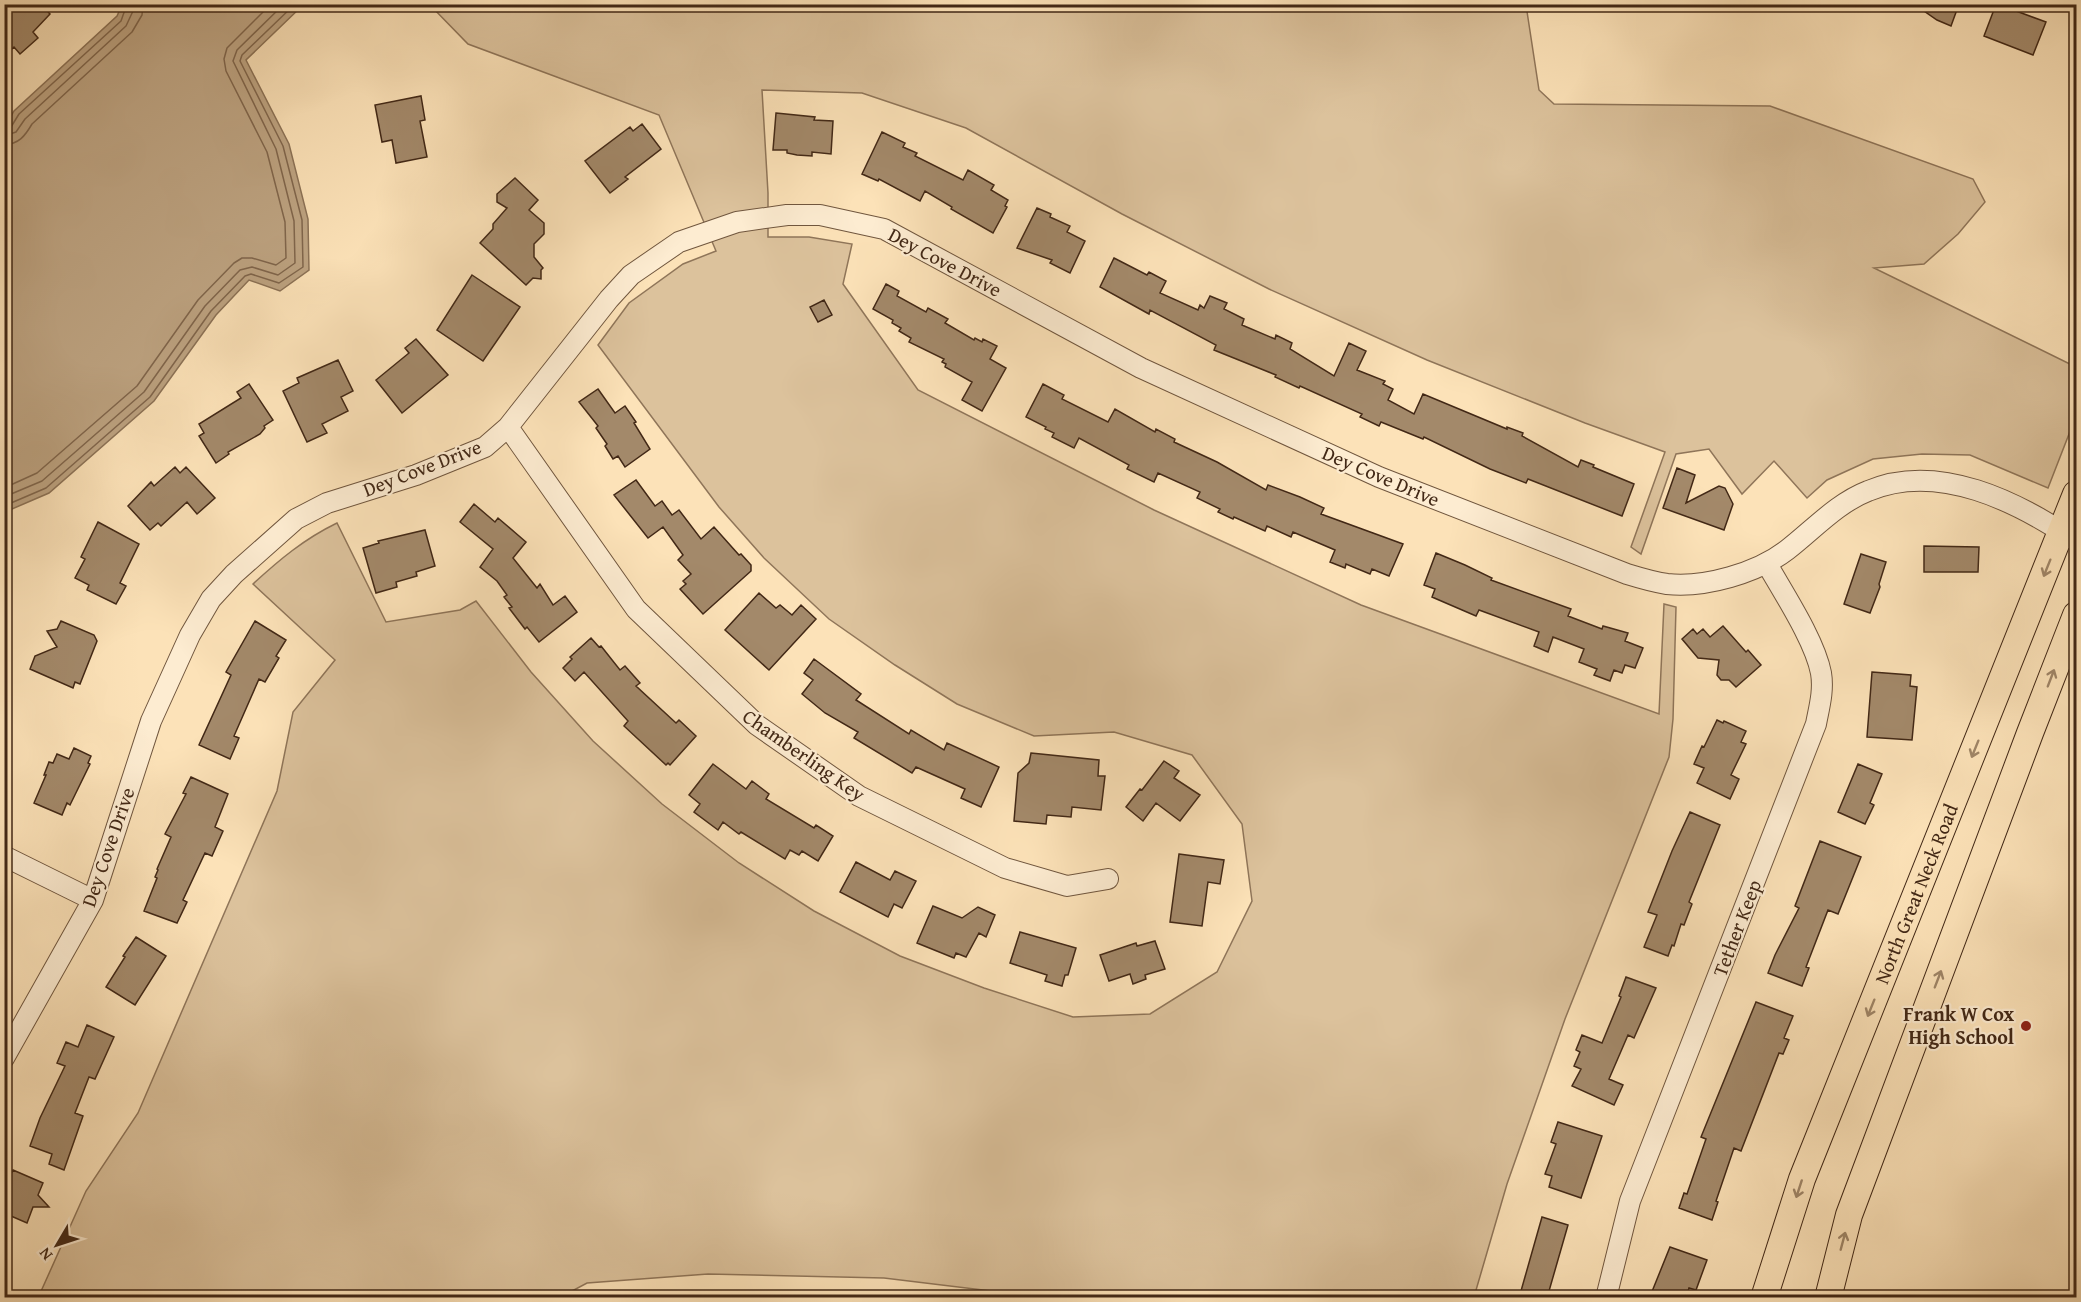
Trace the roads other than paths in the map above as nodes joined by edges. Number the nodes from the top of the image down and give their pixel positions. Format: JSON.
{"nodes":[{"id":1,"x":508,"y":427,"type":"junction"},
{"id":2,"x":2076,"y":494,"type":"edge"},
{"id":3,"x":2069,"y":536,"type":"edge"},
{"id":4,"x":1767,"y":564,"type":"junction"},
{"id":5,"x":2076,"y":615,"type":"edge"},
{"id":6,"x":4,"y":855,"type":"edge"},
{"id":7,"x":1108,"y":879,"type":"dead end"},
{"id":8,"x":93,"y":900,"type":"junction"},
{"id":9,"x":4,"y":1058,"type":"edge"},
{"id":10,"x":1606,"y":1298,"type":"edge"},
{"id":11,"x":1764,"y":1298,"type":"edge"},
{"id":12,"x":1828,"y":1298,"type":"edge"}],
"edges":[{"from":1,"to":4,"type":"street","name":"Dey Cove Drive"},
{"from":1,"to":7,"type":"street","name":"Chamberling Key"},
{"from":1,"to":8,"type":"street","name":"Dey Cove Drive"},
{"from":2,"to":3,"type":"main road","name":"North Great Neck Road"},
{"from":3,"to":4,"type":"street","name":"Dey Cove Drive"},
{"from":3,"to":11,"type":"main road","name":"North Great Neck Road","one_way":true},
{"from":4,"to":10,"type":"street","name":"Tether Keep"},
{"from":12,"to":5,"type":"main road","one_way":true},
{"from":6,"to":8,"type":"street"},
{"from":8,"to":9,"type":"street","name":"Dey Cove Drive"}]}
